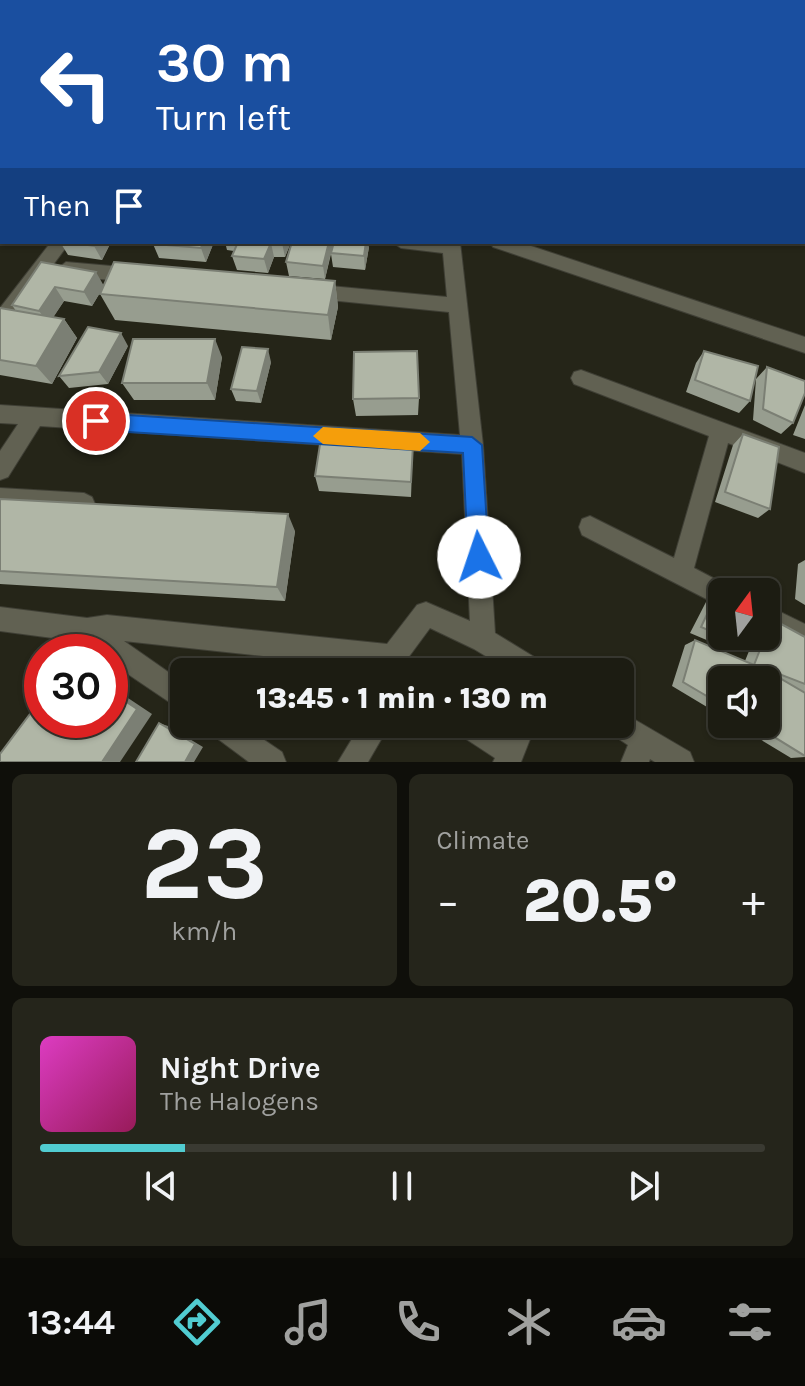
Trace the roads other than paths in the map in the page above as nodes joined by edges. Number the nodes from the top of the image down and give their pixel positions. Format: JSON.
{"nodes":[{"id":1,"x":59,"y":244,"type":"edge"},
{"id":2,"x":505,"y":244,"type":"edge"},
{"id":3,"x":452,"y":245,"type":"edge"},
{"id":4,"x":42,"y":267,"type":"junction"},
{"id":5,"x":149,"y":277,"type":"edge"},
{"id":6,"x":288,"y":289,"type":"edge"},
{"id":7,"x":457,"y":305,"type":"junction"},
{"id":8,"x":0,"y":322,"type":"edge"},
{"id":9,"x":805,"y":345,"type":"edge"},
{"id":10,"x":581,"y":378,"type":"dead end"},
{"id":11,"x":0,"y":414,"type":"edge"},
{"id":12,"x":34,"y":417,"type":"junction"},
{"id":13,"x":721,"y":431,"type":"junction"},
{"id":14,"x":472,"y":445,"type":"junction"},
{"id":15,"x":805,"y":463,"type":"edge"},
{"id":16,"x":0,"y":470,"type":"edge"},
{"id":17,"x":0,"y":498,"type":"edge"},
{"id":18,"x":105,"y":506,"type":"edge"},
{"id":19,"x":590,"y":527,"type":"dead end"},
{"id":20,"x":681,"y":574,"type":"junction"},
{"id":21,"x":708,"y":588,"type":"edge"},
{"id":22,"x":0,"y":619,"type":"edge"},
{"id":23,"x":780,"y":624,"type":"edge"},
{"id":24,"x":87,"y":630,"type":"junction"},
{"id":25,"x":805,"y":637,"type":"edge"},
{"id":26,"x":483,"y":640,"type":"junction"},
{"id":27,"x":512,"y":658,"type":"edge"},
{"id":28,"x":170,"y":689,"type":"edge"},
{"id":29,"x":239,"y":738,"type":"edge"},
{"id":30,"x":368,"y":738,"type":"edge"},
{"id":31,"x":484,"y":738,"type":"edge"},
{"id":32,"x":517,"y":738,"type":"edge"},
{"id":33,"x":639,"y":751,"type":"edge"},
{"id":34,"x":509,"y":757,"type":"edge"},
{"id":35,"x":272,"y":762,"type":"edge"},
{"id":36,"x":352,"y":762,"type":"edge"},
{"id":37,"x":680,"y":762,"type":"edge"}],
"edges":[{"from":1,"to":4,"type":"street"},
{"from":2,"to":9,"type":"street"},
{"from":3,"to":7,"type":"street"},
{"from":4,"to":5,"type":"street"},
{"from":4,"to":8,"type":"street"},
{"from":6,"to":7,"type":"street"},
{"from":7,"to":14,"type":"street"},
{"from":10,"to":13,"type":"street"},
{"from":11,"to":12,"type":"street"},
{"from":12,"to":14,"type":"street"},
{"from":12,"to":16,"type":"street"},
{"from":13,"to":15,"type":"street"},
{"from":13,"to":20,"type":"street"},
{"from":14,"to":26,"type":"street"},
{"from":17,"to":18,"type":"street"},
{"from":19,"to":20,"type":"street"},
{"from":20,"to":21,"type":"street"},
{"from":22,"to":24,"type":"street"},
{"from":23,"to":25,"type":"street"},
{"from":24,"to":26,"type":"street"},
{"from":24,"to":28,"type":"street"},
{"from":26,"to":27,"type":"street"},
{"from":29,"to":35,"type":"street"},
{"from":30,"to":36,"type":"street"},
{"from":31,"to":34,"type":"street"},
{"from":32,"to":34,"type":"street"},
{"from":33,"to":37,"type":"street"}]}
